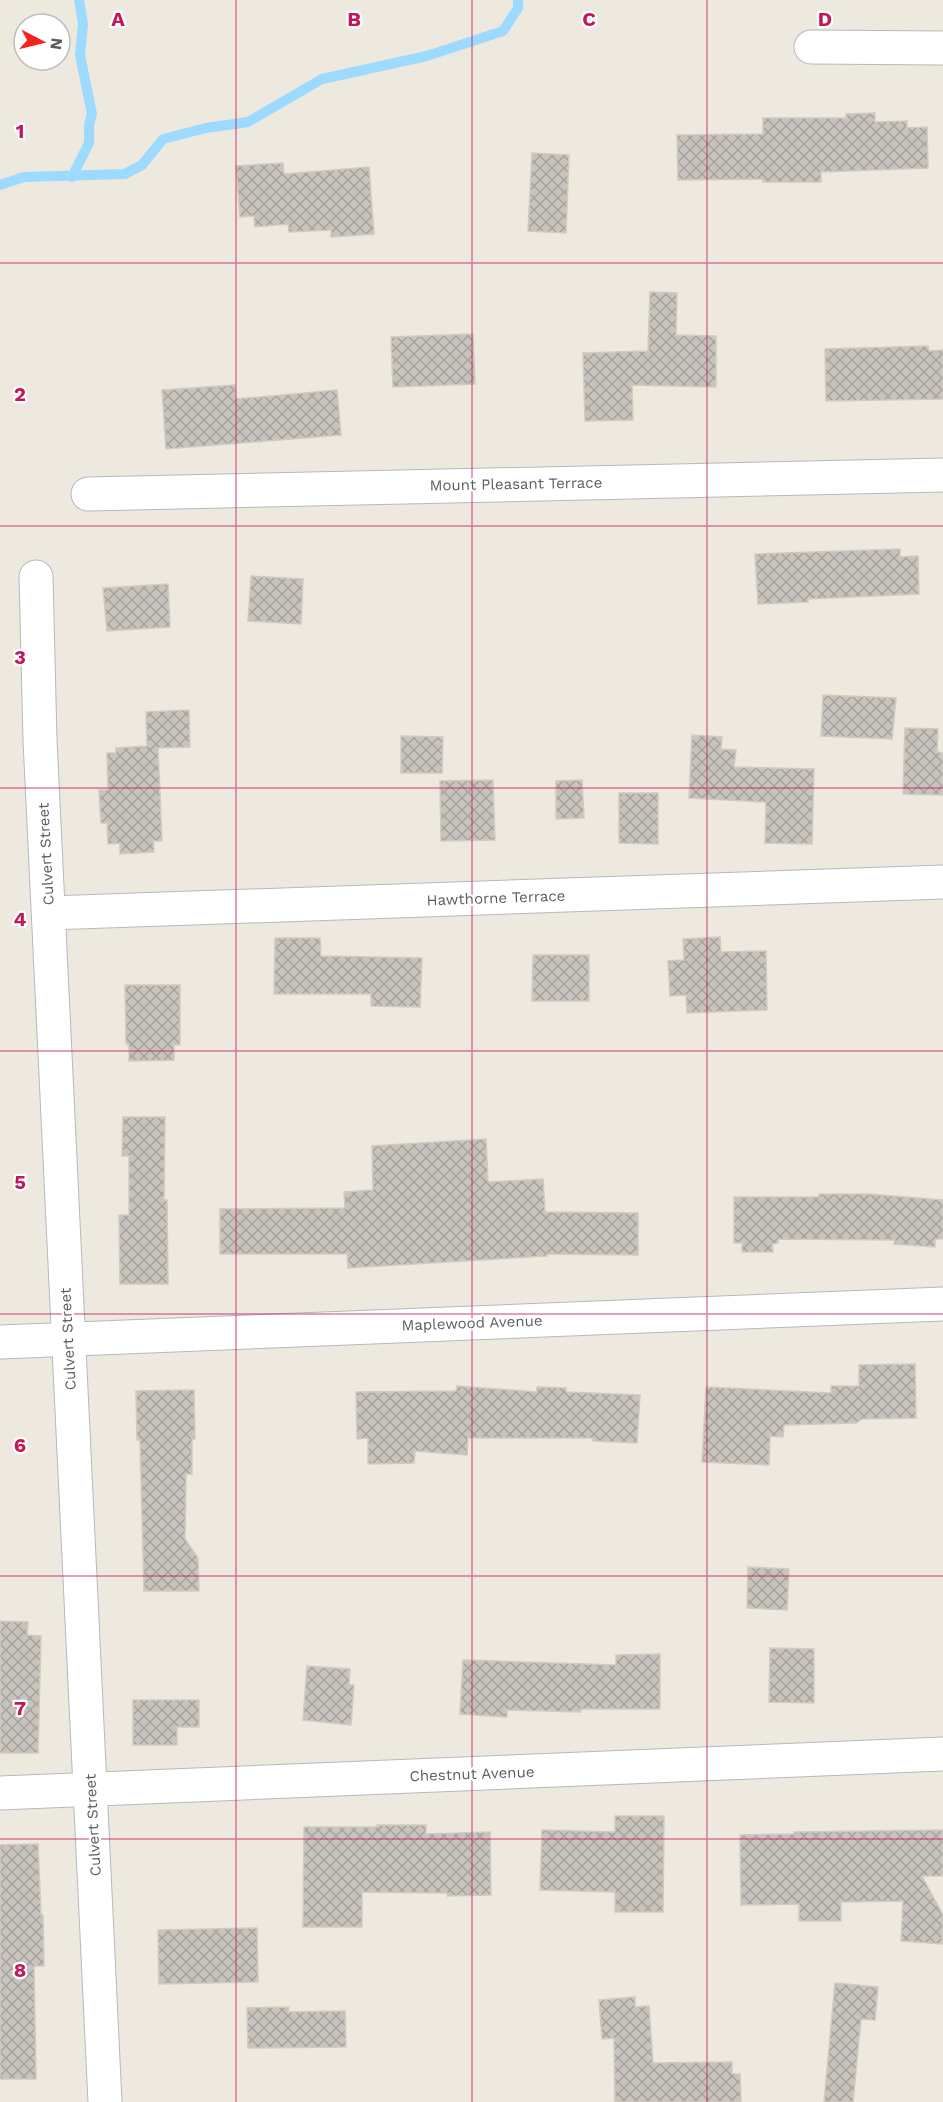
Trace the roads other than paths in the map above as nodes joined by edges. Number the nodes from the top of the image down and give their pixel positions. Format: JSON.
{"nodes":[{"id":1,"x":811,"y":47,"type":"dead end"},
{"id":2,"x":943,"y":48,"type":"edge"},
{"id":3,"x":943,"y":476,"type":"edge"},
{"id":4,"x":88,"y":494,"type":"dead end"},
{"id":5,"x":36,"y":577,"type":"dead end"},
{"id":6,"x":943,"y":882,"type":"edge"},
{"id":7,"x":49,"y":913,"type":"junction"},
{"id":8,"x":943,"y":1304,"type":"edge"},
{"id":9,"x":68,"y":1340,"type":"junction"},
{"id":10,"x":0,"y":1342,"type":"edge"},
{"id":11,"x":943,"y":1754,"type":"edge"},
{"id":12,"x":92,"y":1789,"type":"junction"},
{"id":13,"x":0,"y":1793,"type":"edge"},
{"id":14,"x":105,"y":2102,"type":"edge"}],
"edges":[{"from":1,"to":2,"type":"street"},
{"from":3,"to":4,"type":"street","name":"Mount Pleasant Terrace"},
{"from":5,"to":7,"type":"street","name":"Culvert Street"},
{"from":6,"to":7,"type":"street","name":"Hawthorne Terrace"},
{"from":7,"to":9,"type":"street","name":"Culvert Street"},
{"from":8,"to":9,"type":"street","name":"Maplewood Avenue"},
{"from":9,"to":10,"type":"street","name":"Maplewood Avenue"},
{"from":9,"to":12,"type":"street","name":"Culvert Street"},
{"from":11,"to":12,"type":"street","name":"Chestnut Avenue"},
{"from":12,"to":13,"type":"street","name":"Chestnut Avenue"},
{"from":12,"to":14,"type":"street","name":"Culvert Street"}]}
